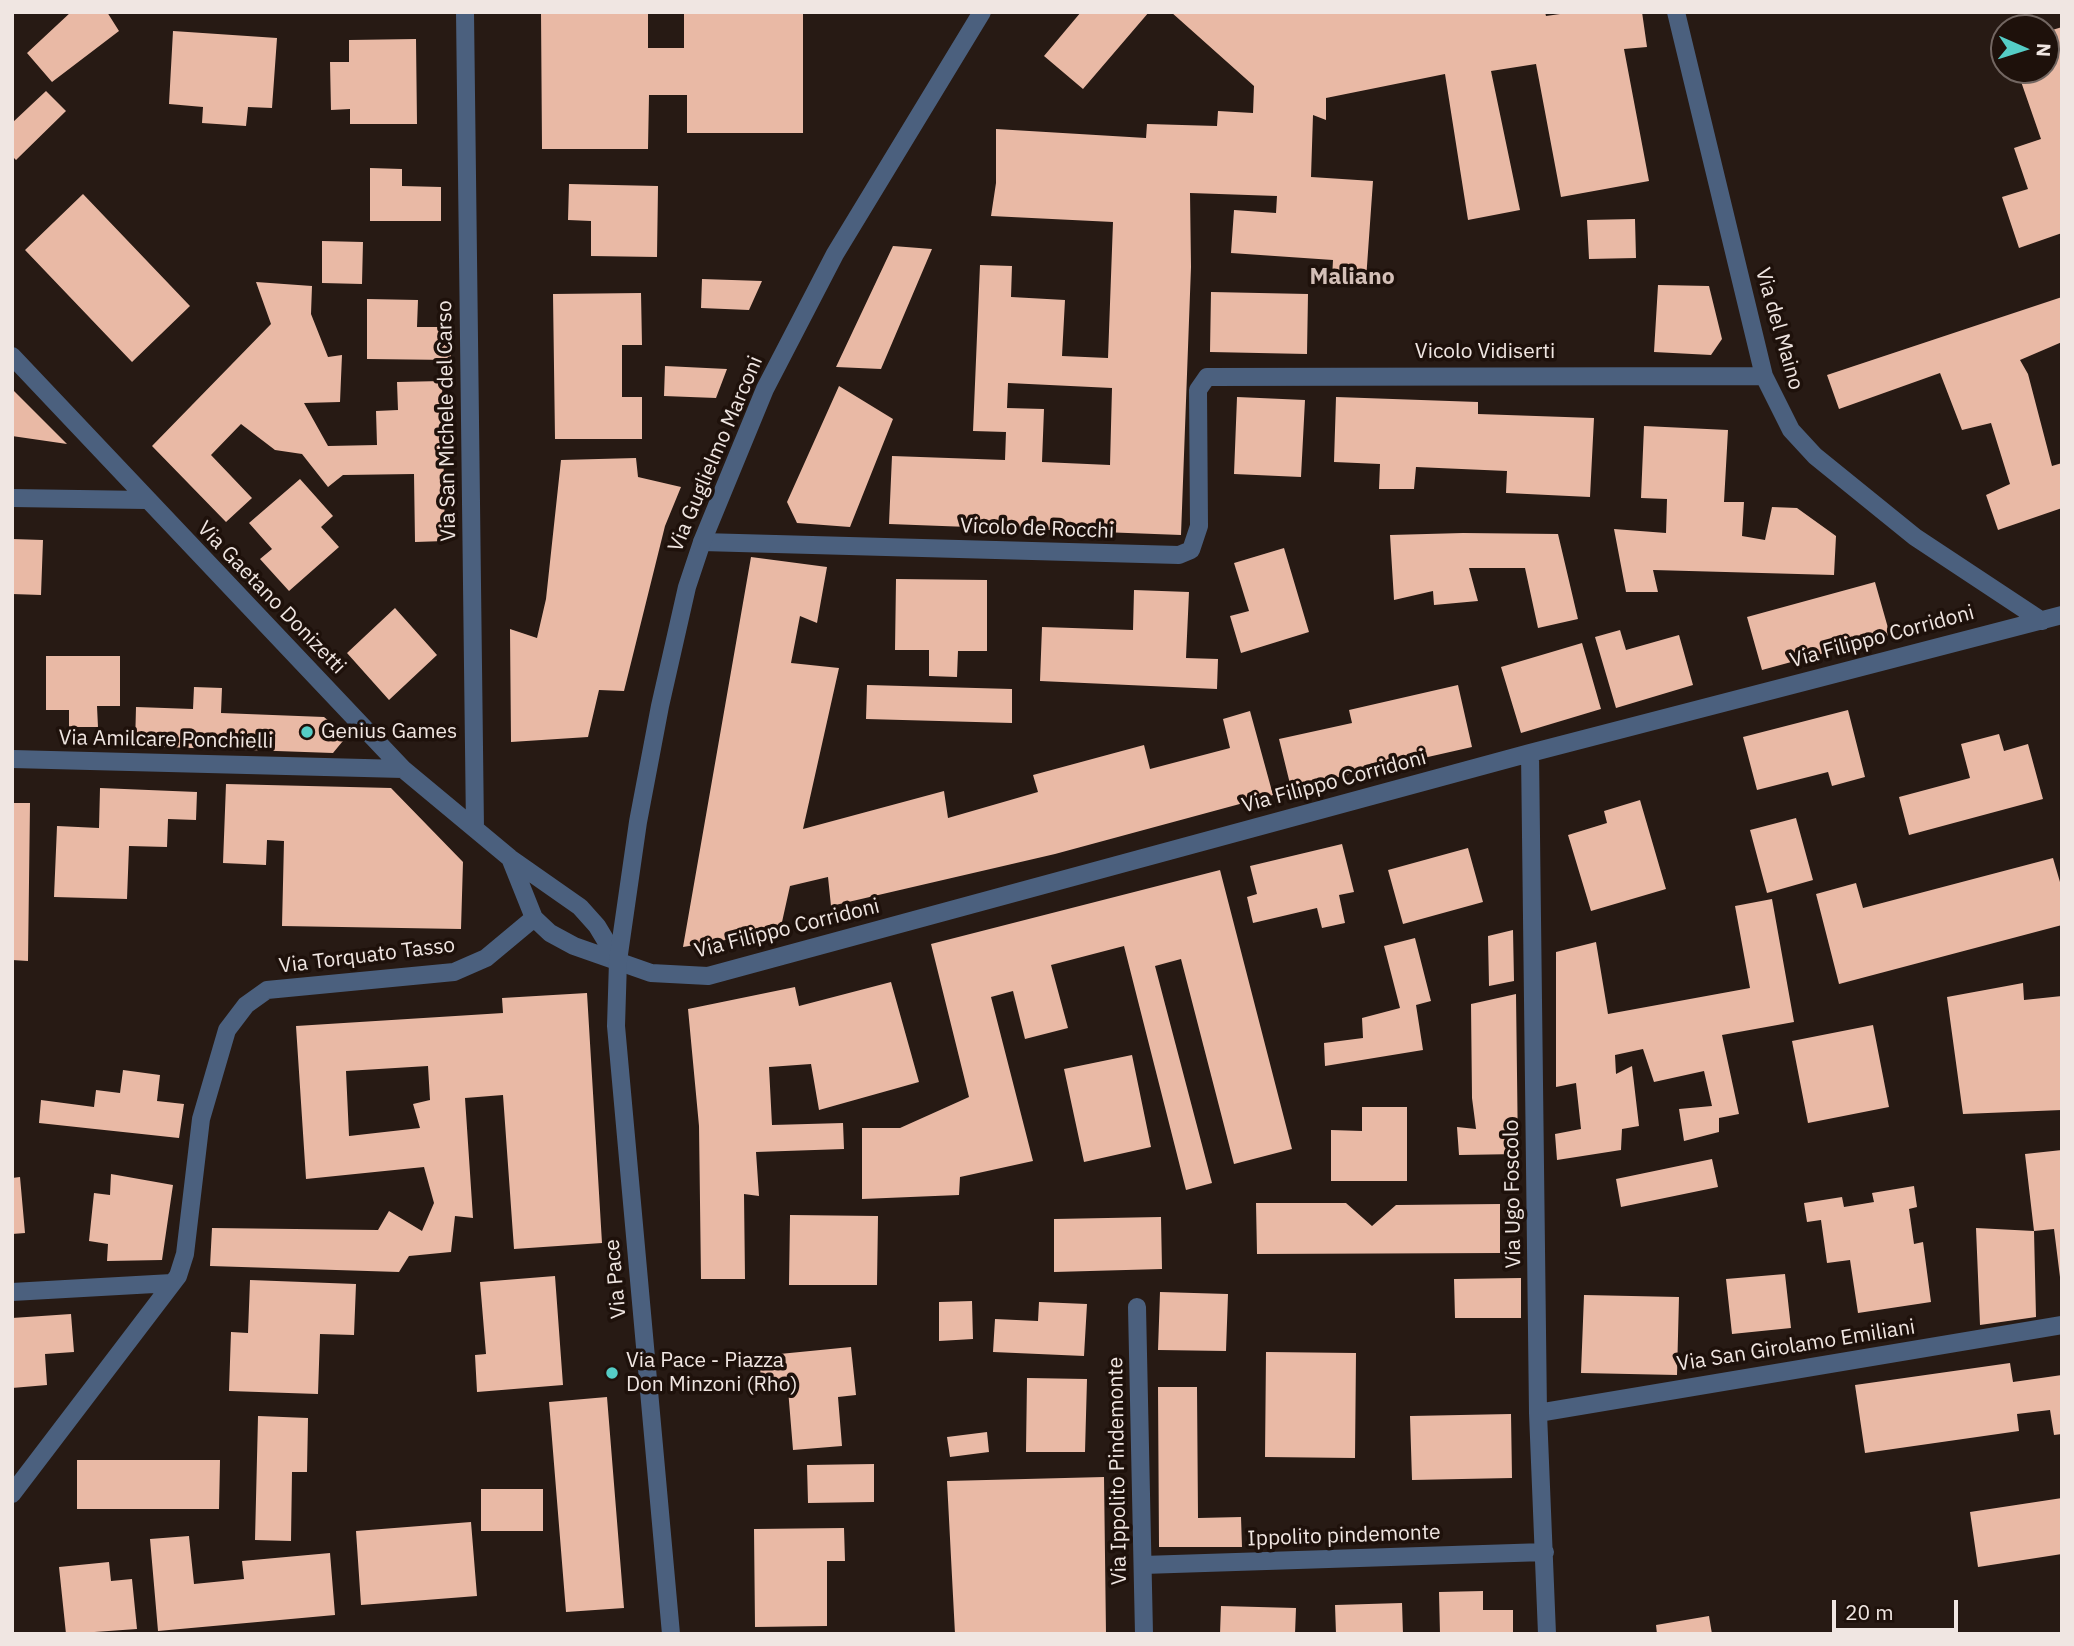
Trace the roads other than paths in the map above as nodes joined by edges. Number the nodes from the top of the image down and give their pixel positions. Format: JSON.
{"nodes":[{"id":1,"x":465,"y":12,"type":"edge"},
{"id":2,"x":982,"y":12,"type":"edge"},
{"id":3,"x":1676,"y":12,"type":"edge"},
{"id":4,"x":12,"y":356,"type":"edge"},
{"id":5,"x":1764,"y":376,"type":"junction"},
{"id":6,"x":1207,"y":377,"type":"joint"},
{"id":7,"x":12,"y":498,"type":"edge"},
{"id":8,"x":146,"y":500,"type":"junction"},
{"id":9,"x":702,"y":542,"type":"junction"},
{"id":10,"x":2062,"y":615,"type":"edge"},
{"id":11,"x":2042,"y":621,"type":"junction"},
{"id":12,"x":1530,"y":752,"type":"junction"},
{"id":13,"x":12,"y":759,"type":"edge"},
{"id":14,"x":403,"y":769,"type":"junction"},
{"id":15,"x":475,"y":829,"type":"junction"},
{"id":16,"x":510,"y":858,"type":"junction"},
{"id":17,"x":534,"y":918,"type":"junction"},
{"id":18,"x":618,"y":961,"type":"junction"},
{"id":19,"x":172,"y":1283,"type":"junction"},
{"id":20,"x":12,"y":1292,"type":"edge"},
{"id":21,"x":1138,"y":1307,"type":"dead end"},
{"id":22,"x":2062,"y":1325,"type":"edge"},
{"id":23,"x":1538,"y":1413,"type":"junction"},
{"id":24,"x":12,"y":1494,"type":"edge"},
{"id":25,"x":1545,"y":1552,"type":"junction"},
{"id":26,"x":1143,"y":1565,"type":"junction"},
{"id":27,"x":671,"y":1634,"type":"edge"},
{"id":28,"x":1144,"y":1634,"type":"edge"},
{"id":29,"x":1547,"y":1634,"type":"edge"}],
"edges":[{"from":1,"to":15,"type":"street","name":"Via San Michele del Carso"},
{"from":2,"to":9,"type":"street","name":"Via Guglielmo Marconi"},
{"from":3,"to":5,"type":"street","name":"Via del Maino"},
{"from":4,"to":8,"type":"street","name":"Via Gaetano Donizetti"},
{"from":5,"to":6,"type":"street","name":"Vicolo Vidiserti"},
{"from":5,"to":11,"type":"street","name":"Via del Maino"},
{"from":6,"to":9,"type":"street","name":"Vicolo de Rocchi"},
{"from":7,"to":8,"type":"street"},
{"from":8,"to":14,"type":"street","name":"Via Gaetano Donizetti"},
{"from":9,"to":18,"type":"street","name":"Via Guglielmo Marconi"},
{"from":10,"to":11,"type":"street","name":"Via Filippo Corridoni"},
{"from":11,"to":12,"type":"street","name":"Via Filippo Corridoni"},
{"from":12,"to":18,"type":"street","name":"Via Filippo Corridoni"},
{"from":12,"to":23,"type":"street","name":"Via Ugo Foscolo"},
{"from":13,"to":14,"type":"street","name":"Via Amilcare Ponchielli"},
{"from":14,"to":15,"type":"street","name":"Via Gaetano Donizetti"},
{"from":15,"to":16,"type":"street","name":"Via Gaetano Donizetti"},
{"from":16,"to":17,"type":"street"},
{"from":16,"to":18,"type":"street","name":"Via Gaetano Donizetti"},
{"from":17,"to":18,"type":"street","name":"Via Filippo Corridoni"},
{"from":17,"to":19,"type":"street","name":"Via Torquato Tasso"},
{"from":18,"to":27,"type":"street","name":"Via Pace"},
{"from":19,"to":20,"type":"street"},
{"from":19,"to":24,"type":"street","name":"Via Torquato Tasso"},
{"from":21,"to":26,"type":"street","name":"Via Ippolito Pindemonte"},
{"from":22,"to":23,"type":"street","name":"Via San Girolamo Emiliani"},
{"from":23,"to":25,"type":"street","name":"Via Ugo Foscolo"},
{"from":25,"to":26,"type":"street","name":"Ippolito pindemonte"},
{"from":25,"to":29,"type":"street","name":"Via Ugo Foscolo"},
{"from":26,"to":28,"type":"street","name":"Via Ippolito Pindemonte"}]}
